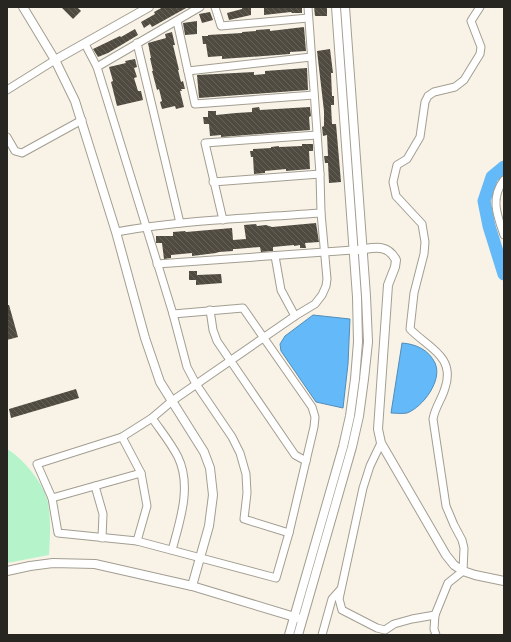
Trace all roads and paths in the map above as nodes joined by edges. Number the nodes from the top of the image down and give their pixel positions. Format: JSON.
{"nodes":[{"id":1,"x":23,"y":7,"type":"edge"},
{"id":2,"x":149,"y":7,"type":"edge"},
{"id":3,"x":200,"y":7,"type":"edge"},
{"id":4,"x":215,"y":7,"type":"edge"},
{"id":5,"x":308,"y":7,"type":"edge"},
{"id":6,"x":336,"y":7,"type":"edge"},
{"id":7,"x":345,"y":7,"type":"edge"},
{"id":8,"x":480,"y":7,"type":"edge"},
{"id":9,"x":308,"y":18,"type":"junction"},
{"id":10,"x":177,"y":21,"type":"junction"},
{"id":11,"x":137,"y":43,"type":"junction"},
{"id":12,"x":85,"y":44,"type":"junction"},
{"id":13,"x":311,"y":57,"type":"junction"},
{"id":14,"x":55,"y":60,"type":"junction"},
{"id":15,"x":97,"y":67,"type":"junction"},
{"id":16,"x":188,"y":71,"type":"junction"},
{"id":17,"x":7,"y":90,"type":"edge"},
{"id":18,"x":314,"y":96,"type":"junction"},
{"id":19,"x":82,"y":120,"type":"junction"},
{"id":20,"x":317,"y":135,"type":"junction"},
{"id":21,"x":7,"y":137,"type":"edge"},
{"id":22,"x":320,"y":174,"type":"junction"},
{"id":23,"x":504,"y":180,"type":"edge"},
{"id":24,"x":213,"y":182,"type":"junction"},
{"id":25,"x":321,"y":214,"type":"junction"},
{"id":26,"x":223,"y":220,"type":"junction"},
{"id":27,"x":180,"y":223,"type":"junction"},
{"id":28,"x":146,"y":227,"type":"junction"},
{"id":29,"x":116,"y":232,"type":"junction"},
{"id":30,"x":504,"y":235,"type":"edge"},
{"id":31,"x":363,"y":249,"type":"junction"},
{"id":32,"x":353,"y":250,"type":"junction"},
{"id":33,"x":325,"y":253,"type":"junction"},
{"id":34,"x":275,"y":256,"type":"junction"},
{"id":35,"x":157,"y":264,"type":"junction"},
{"id":36,"x":210,"y":310,"type":"junction"},
{"id":37,"x":172,"y":314,"type":"junction"},
{"id":38,"x":295,"y":316,"type":"junction"},
{"id":39,"x":264,"y":338,"type":"junction"},
{"id":40,"x":230,"y":360,"type":"junction"},
{"id":41,"x":196,"y":384,"type":"junction"},
{"id":42,"x":172,"y":401,"type":"junction"},
{"id":43,"x":152,"y":418,"type":"junction"},
{"id":44,"x":122,"y":437,"type":"junction"},
{"id":45,"x":381,"y":443,"type":"junction"},
{"id":46,"x":306,"y":461,"type":"junction"},
{"id":47,"x":141,"y":473,"type":"junction"},
{"id":48,"x":95,"y":486,"type":"junction"},
{"id":49,"x":52,"y":498,"type":"junction"},
{"id":50,"x":289,"y":533,"type":"junction"},
{"id":51,"x":102,"y":538,"type":"junction"},
{"id":52,"x":137,"y":541,"type":"junction"},
{"id":53,"x":172,"y":550,"type":"junction"},
{"id":54,"x":200,"y":557,"type":"junction"},
{"id":55,"x":463,"y":570,"type":"junction"},
{"id":56,"x":7,"y":571,"type":"edge"},
{"id":57,"x":504,"y":581,"type":"edge"},
{"id":58,"x":192,"y":586,"type":"junction"},
{"id":59,"x":341,"y":588,"type":"junction"},
{"id":60,"x":435,"y":615,"type":"junction"},
{"id":61,"x":294,"y":616,"type":"junction"},
{"id":62,"x":303,"y":619,"type":"junction"},
{"id":63,"x":289,"y":635,"type":"edge"},
{"id":64,"x":298,"y":635,"type":"edge"},
{"id":65,"x":322,"y":635,"type":"edge"},
{"id":66,"x":436,"y":635,"type":"edge"}],
"edges":[{"from":1,"to":14,"type":"street"},
{"from":2,"to":12,"type":"street"},
{"from":3,"to":10,"type":"street"},
{"from":4,"to":9,"type":"street"},
{"from":5,"to":9,"type":"street"},
{"from":6,"to":32,"type":"street"},
{"from":7,"to":31,"type":"street"},
{"from":8,"to":55,"type":"street"},
{"from":9,"to":13,"type":"street"},
{"from":10,"to":11,"type":"street"},
{"from":10,"to":16,"type":"street"},
{"from":11,"to":15,"type":"street"},
{"from":11,"to":27,"type":"street"},
{"from":12,"to":14,"type":"street"},
{"from":12,"to":15,"type":"street"},
{"from":13,"to":16,"type":"street"},
{"from":13,"to":18,"type":"street"},
{"from":14,"to":17,"type":"street"},
{"from":14,"to":19,"type":"street"},
{"from":15,"to":28,"type":"street"},
{"from":16,"to":18,"type":"street"},
{"from":18,"to":20,"type":"street"},
{"from":19,"to":21,"type":"street"},
{"from":19,"to":29,"type":"street"},
{"from":20,"to":22,"type":"street"},
{"from":20,"to":24,"type":"street"},
{"from":22,"to":24,"type":"street"},
{"from":22,"to":25,"type":"street"},
{"from":23,"to":30,"type":"street"},
{"from":24,"to":26,"type":"street"},
{"from":25,"to":26,"type":"street"},
{"from":25,"to":33,"type":"street"},
{"from":26,"to":27,"type":"street"},
{"from":27,"to":28,"type":"street"},
{"from":28,"to":29,"type":"street"},
{"from":28,"to":35,"type":"street"},
{"from":29,"to":42,"type":"street"},
{"from":31,"to":32,"type":"street"},
{"from":31,"to":45,"type":"street"},
{"from":31,"to":62,"type":"street"},
{"from":32,"to":33,"type":"street"},
{"from":32,"to":61,"type":"street"},
{"from":33,"to":34,"type":"street"},
{"from":33,"to":38,"type":"street"},
{"from":34,"to":35,"type":"street"},
{"from":34,"to":38,"type":"street"},
{"from":35,"to":37,"type":"street"},
{"from":36,"to":37,"type":"street"},
{"from":36,"to":39,"type":"street"},
{"from":36,"to":40,"type":"street"},
{"from":37,"to":41,"type":"street"},
{"from":38,"to":39,"type":"street"},
{"from":39,"to":40,"type":"street"},
{"from":39,"to":46,"type":"street"},
{"from":40,"to":41,"type":"street"},
{"from":40,"to":46,"type":"street"},
{"from":41,"to":42,"type":"street"},
{"from":41,"to":50,"type":"street"},
{"from":42,"to":43,"type":"street"},
{"from":42,"to":54,"type":"street"},
{"from":43,"to":44,"type":"street"},
{"from":43,"to":53,"type":"street"},
{"from":44,"to":47,"type":"street"},
{"from":44,"to":49,"type":"street"},
{"from":45,"to":55,"type":"street"},
{"from":45,"to":59,"type":"street"},
{"from":46,"to":50,"type":"street"},
{"from":47,"to":48,"type":"street"},
{"from":47,"to":52,"type":"street"},
{"from":48,"to":49,"type":"street"},
{"from":48,"to":51,"type":"street"},
{"from":49,"to":51,"type":"street"},
{"from":50,"to":54,"type":"street"},
{"from":51,"to":52,"type":"street"},
{"from":52,"to":53,"type":"street"},
{"from":53,"to":54,"type":"street"},
{"from":54,"to":58,"type":"street"},
{"from":55,"to":57,"type":"street"},
{"from":55,"to":60,"type":"street"},
{"from":56,"to":58,"type":"street"},
{"from":58,"to":61,"type":"street"},
{"from":59,"to":60,"type":"street"},
{"from":59,"to":65,"type":"street"},
{"from":60,"to":66,"type":"street"},
{"from":61,"to":62,"type":"street"},
{"from":61,"to":63,"type":"street"},
{"from":62,"to":64,"type":"street"}]}
